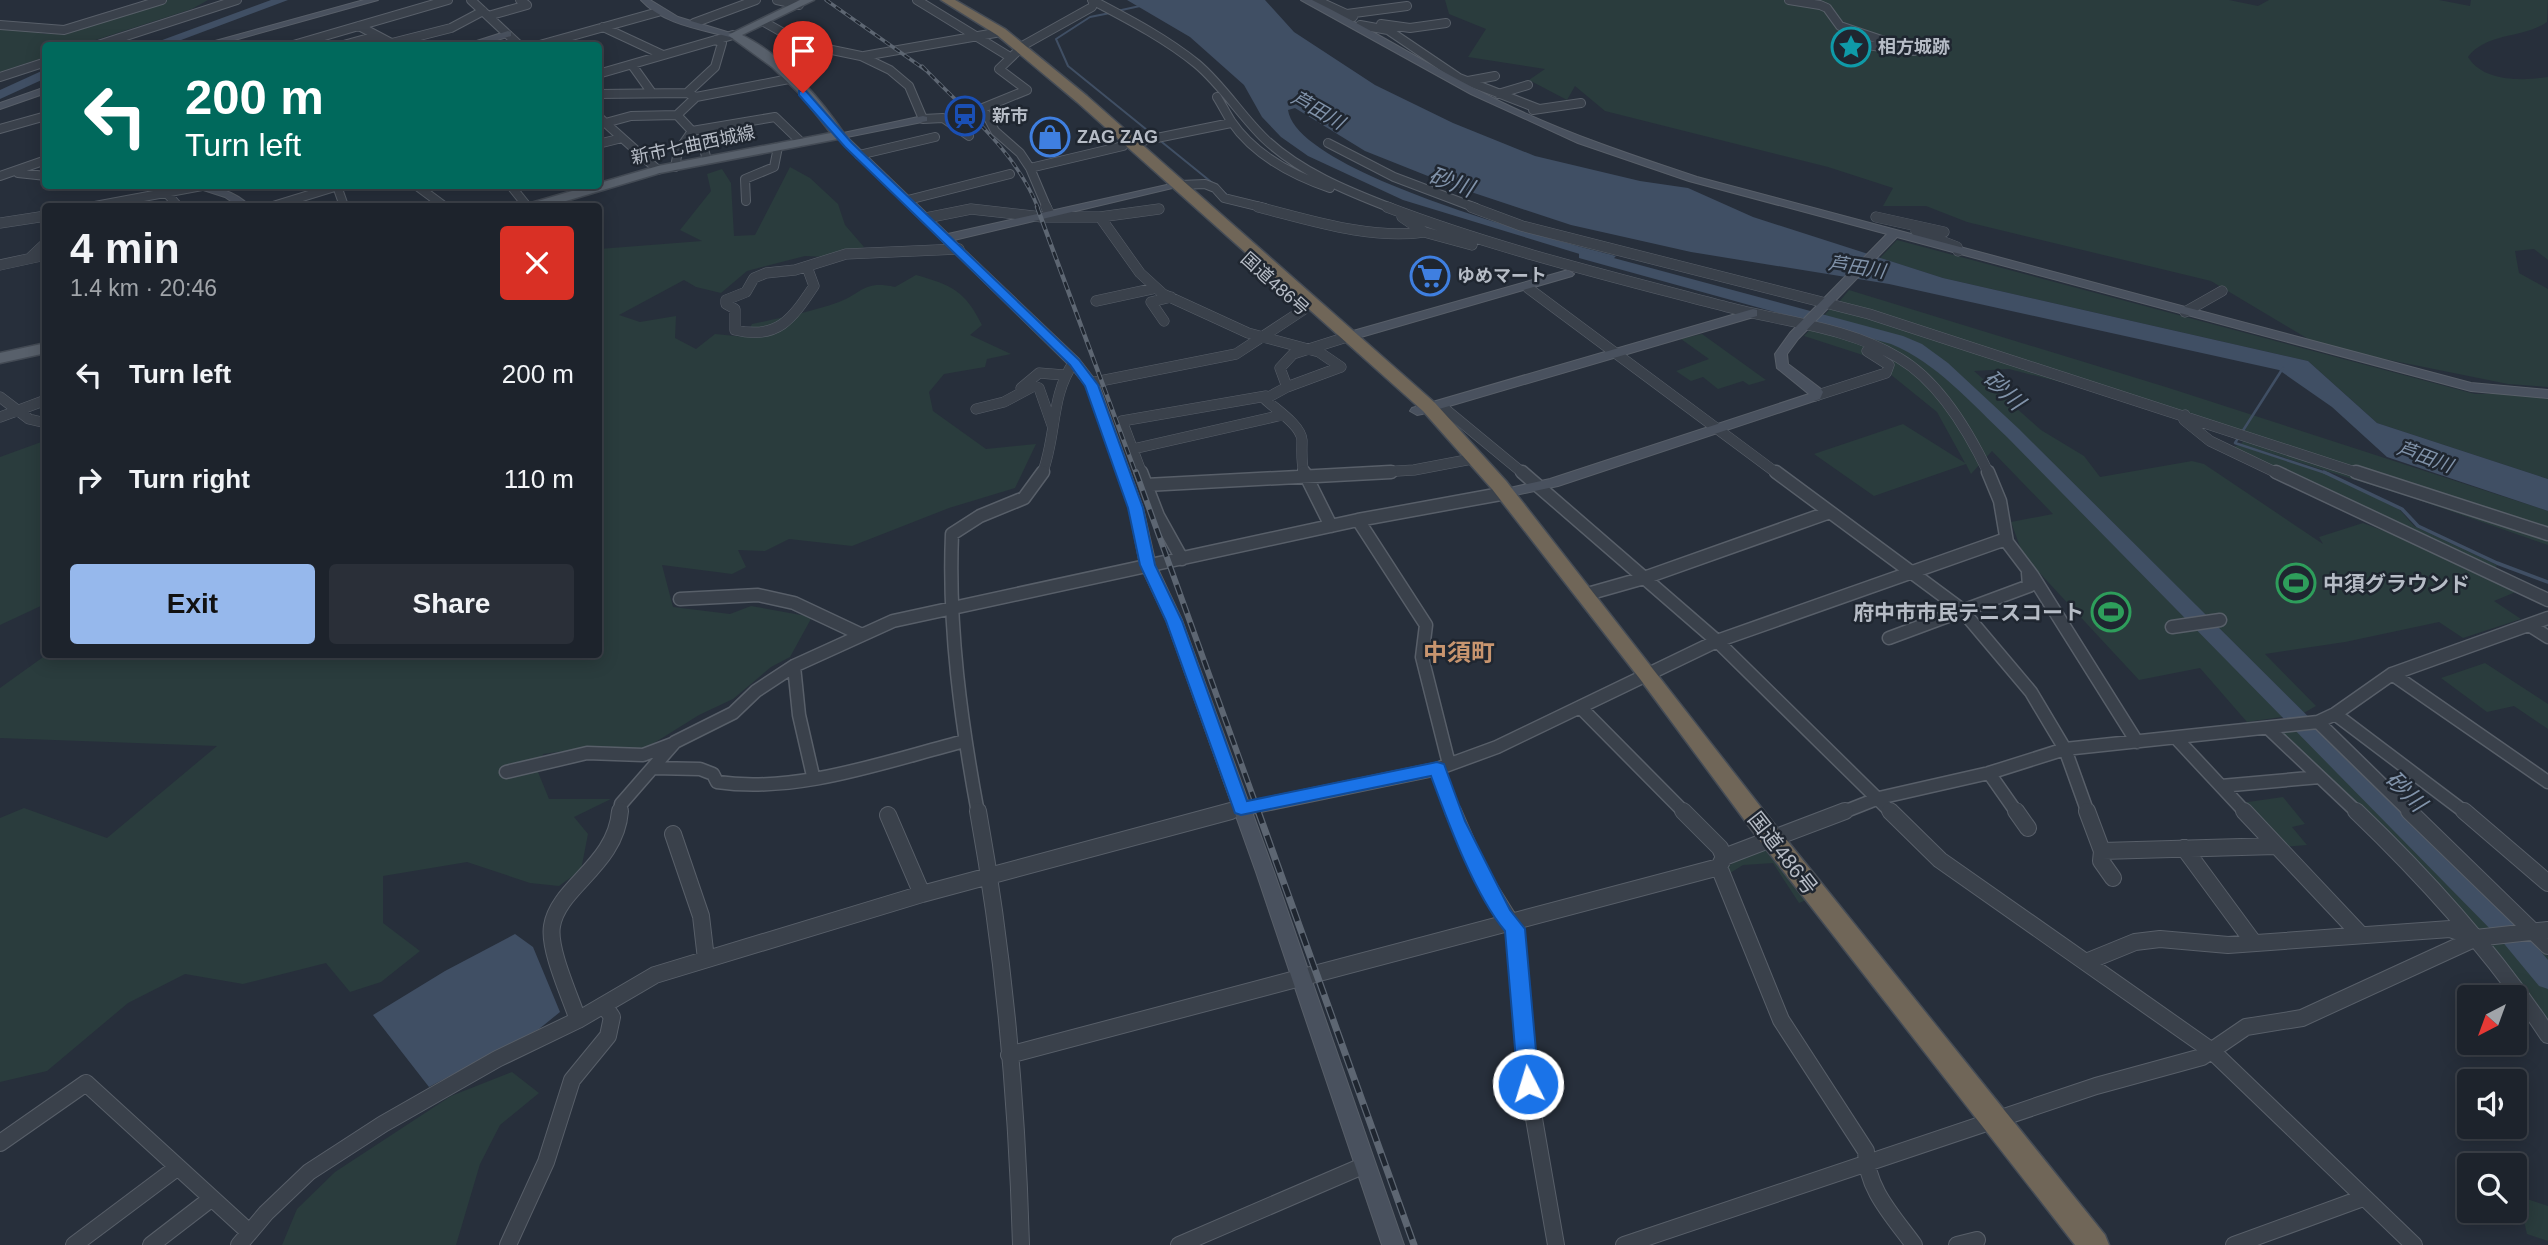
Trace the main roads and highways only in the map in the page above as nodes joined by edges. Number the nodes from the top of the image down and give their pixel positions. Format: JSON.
{"nodes":[{"id":1,"x":947,"y":0,"type":"edge"},
{"id":2,"x":804,"y":3,"type":"edge"},
{"id":3,"x":602,"y":187,"type":"edge"},
{"id":4,"x":1174,"y":187,"type":"junction"},
{"id":5,"x":594,"y":189,"type":"edge"},
{"id":6,"x":546,"y":203,"type":"edge"},
{"id":7,"x":1343,"y":338,"type":"junction"},
{"id":8,"x":42,"y":349,"type":"edge"},
{"id":9,"x":0,"y":358,"type":"edge"},
{"id":10,"x":2094,"y":1245,"type":"edge"}],
"edges":[{"from":1,"to":4,"type":"highway","name":"国道486号"},
{"from":2,"to":3,"type":"main road","name":"新市七曲西城線"},
{"from":4,"to":7,"type":"highway","name":"国道486号"},
{"from":4,"to":7,"type":"highway","name":"国道486号"},
{"from":5,"to":6,"type":"main road","name":"新市七曲西城線"},
{"from":7,"to":10,"type":"highway","name":"国道486号"},
{"from":8,"to":9,"type":"main road"}]}
